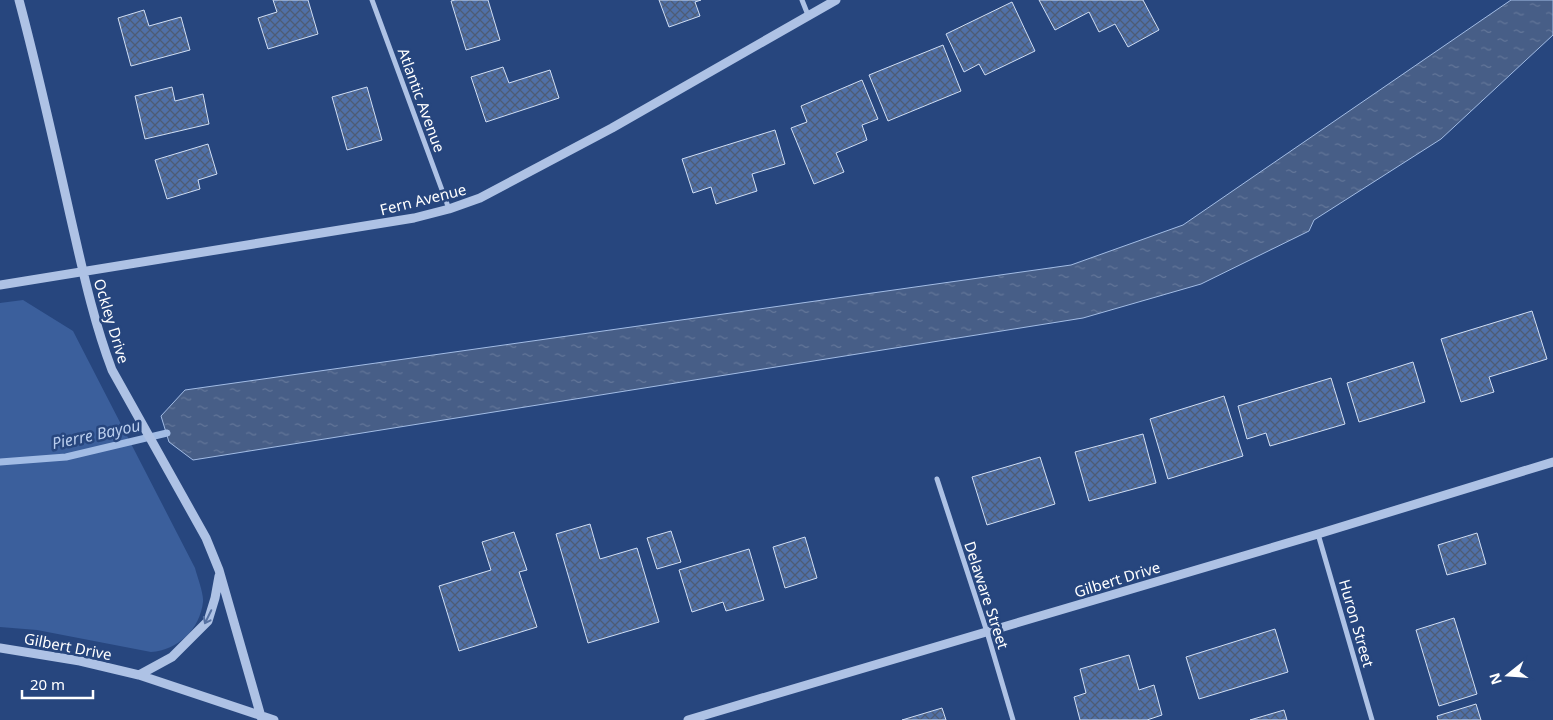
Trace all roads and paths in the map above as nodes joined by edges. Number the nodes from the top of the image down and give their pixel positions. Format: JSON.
{"nodes":[{"id":1,"x":19,"y":0,"type":"edge"},
{"id":2,"x":372,"y":0,"type":"edge"},
{"id":3,"x":802,"y":0,"type":"edge"},
{"id":4,"x":836,"y":0,"type":"edge"},
{"id":5,"x":808,"y":15,"type":"junction"},
{"id":6,"x":449,"y":209,"type":"junction"},
{"id":7,"x":83,"y":272,"type":"junction"},
{"id":8,"x":0,"y":285,"type":"edge"},
{"id":9,"x":1553,"y":462,"type":"edge"},
{"id":10,"x":937,"y":479,"type":"dead end"},
{"id":11,"x":1318,"y":534,"type":"junction"},
{"id":12,"x":219,"y":570,"type":"junction"},
{"id":13,"x":987,"y":632,"type":"junction"},
{"id":14,"x":0,"y":648,"type":"edge"},
{"id":15,"x":139,"y":675,"type":"junction"},
{"id":16,"x":261,"y":718,"type":"edge"},
{"id":17,"x":274,"y":720,"type":"edge"},
{"id":18,"x":688,"y":720,"type":"edge"},
{"id":19,"x":1013,"y":720,"type":"edge"},
{"id":20,"x":1372,"y":720,"type":"edge"}],
"edges":[{"from":1,"to":7,"type":"street","name":"Ockley Drive"},
{"from":2,"to":6,"type":"street","name":"Atlantic Avenue"},
{"from":3,"to":5,"type":"street"},
{"from":4,"to":5,"type":"street","name":"Fern Avenue"},
{"from":5,"to":6,"type":"street","name":"Fern Avenue"},
{"from":6,"to":7,"type":"street","name":"Fern Avenue"},
{"from":7,"to":8,"type":"street","name":"Fern Avenue"},
{"from":7,"to":12,"type":"street","name":"Ockley Drive"},
{"from":9,"to":11,"type":"street","name":"Gilbert Drive"},
{"from":10,"to":13,"type":"street","name":"Delaware Street"},
{"from":11,"to":13,"type":"street","name":"Gilbert Drive"},
{"from":11,"to":20,"type":"street","name":"Huron Street"},
{"from":12,"to":15,"type":"street","one_way":true},
{"from":12,"to":16,"type":"street","name":"Ockley Drive"},
{"from":13,"to":18,"type":"street","name":"Gilbert Drive"},
{"from":13,"to":19,"type":"street","name":"Delaware Street"},
{"from":14,"to":15,"type":"street","name":"Gilbert Drive"},
{"from":15,"to":16,"type":"street","name":"Gilbert Drive"},
{"from":16,"to":17,"type":"street","name":"Gilbert Drive"}]}
